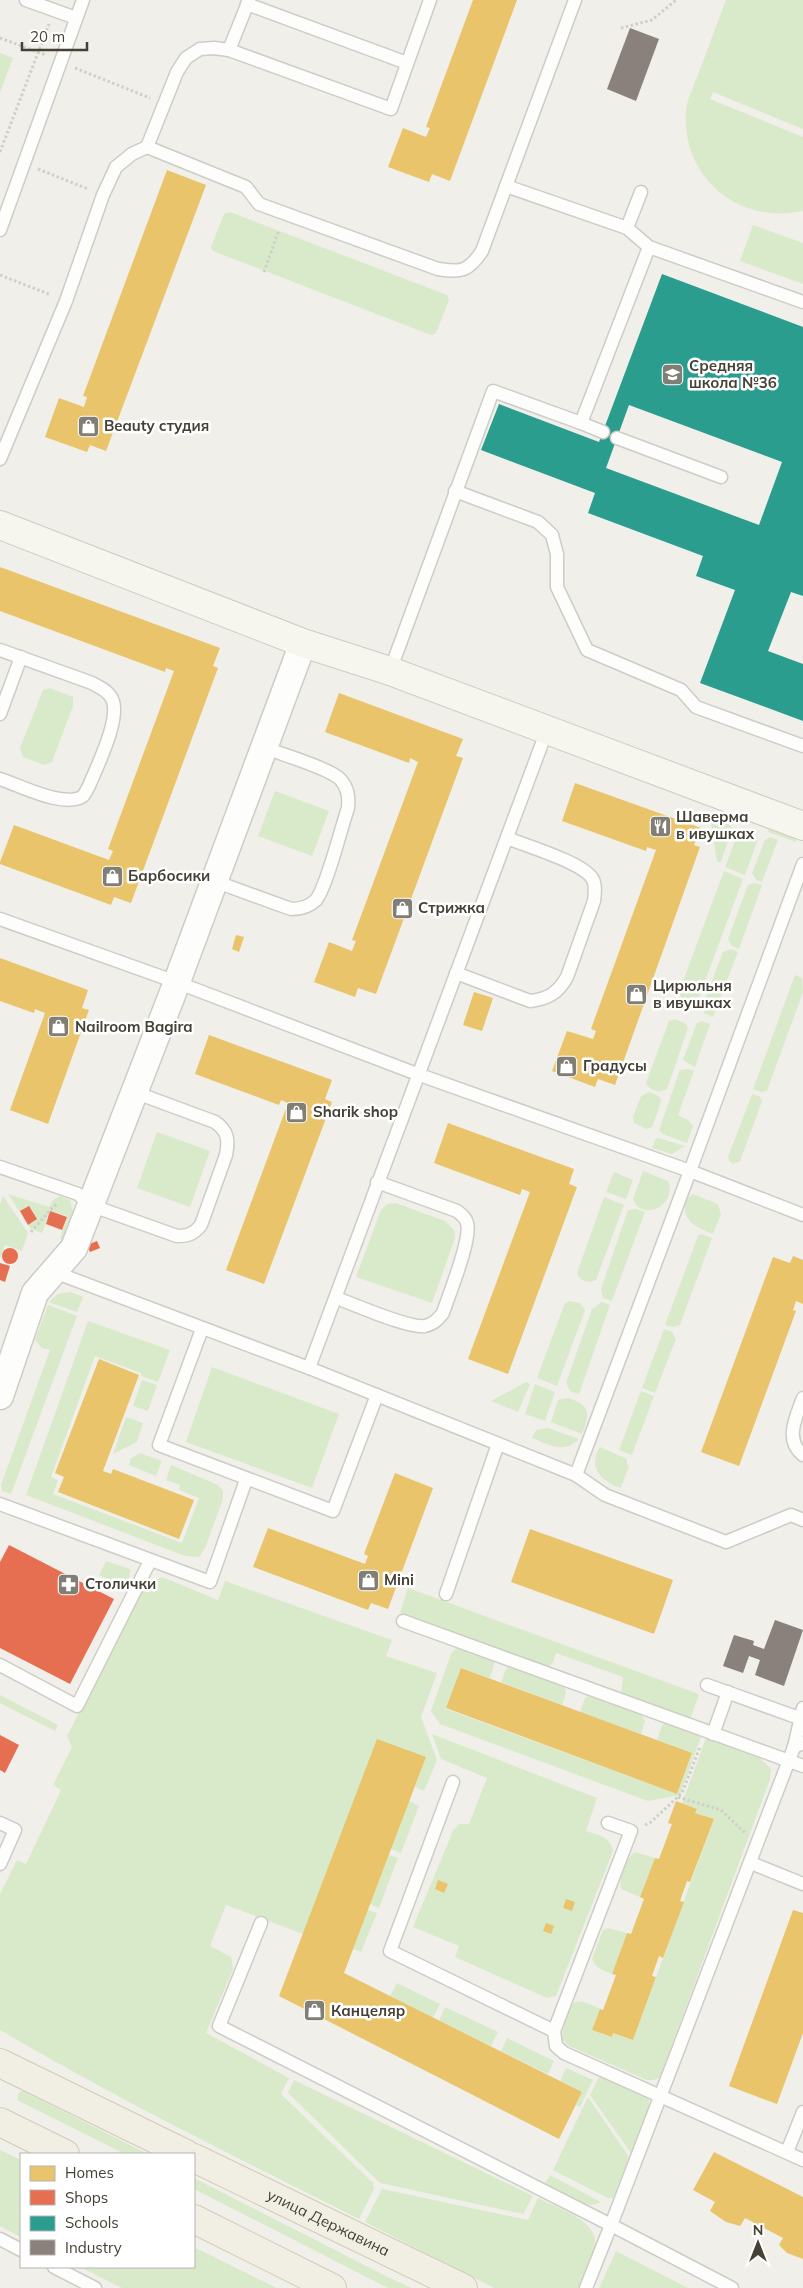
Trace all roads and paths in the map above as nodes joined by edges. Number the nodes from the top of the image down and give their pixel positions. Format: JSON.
{"nodes":[{"id":1,"x":26,"y":0,"type":"edge"},
{"id":2,"x":82,"y":0,"type":"edge"},
{"id":3,"x":430,"y":0,"type":"edge"},
{"id":4,"x":575,"y":0,"type":"edge"},
{"id":5,"x":676,"y":0,"type":"edge"},
{"id":6,"x":248,"y":2,"type":"edge"},
{"id":7,"x":54,"y":10,"type":"junction"},
{"id":8,"x":76,"y":18,"type":"junction"},
{"id":9,"x":621,"y":28,"type":"dead end"},
{"id":10,"x":0,"y":38,"type":"edge"},
{"id":11,"x":229,"y":50,"type":"junction"},
{"id":12,"x":38,"y":52,"type":"junction"},
{"id":13,"x":61,"y":62,"type":"junction"},
{"id":14,"x":407,"y":64,"type":"junction"},
{"id":15,"x":164,"y":103,"type":"junction"},
{"id":16,"x":147,"y":147,"type":"junction"},
{"id":17,"x":0,"y":152,"type":"edge"},
{"id":18,"x":24,"y":164,"type":"junction"},
{"id":19,"x":506,"y":186,"type":"junction"},
{"id":20,"x":641,"y":192,"type":"dead end"},
{"id":21,"x":103,"y":194,"type":"junction"},
{"id":22,"x":628,"y":228,"type":"junction"},
{"id":23,"x":280,"y":229,"type":"dead end"},
{"id":24,"x":0,"y":230,"type":"edge"},
{"id":25,"x":649,"y":247,"type":"junction"},
{"id":26,"x":264,"y":272,"type":"dead end"},
{"id":27,"x":0,"y":275,"type":"edge"},
{"id":28,"x":66,"y":301,"type":"junction"},
{"id":29,"x":803,"y":302,"type":"edge"},
{"id":30,"x":581,"y":423,"type":"junction"},
{"id":31,"x":603,"y":432,"type":"dead end"},
{"id":32,"x":617,"y":438,"type":"dead end"},
{"id":33,"x":1,"y":453,"type":"edge"},
{"id":34,"x":721,"y":478,"type":"dead end"},
{"id":35,"x":455,"y":491,"type":"junction"},
{"id":36,"x":0,"y":525,"type":"edge"},
{"id":37,"x":302,"y":643,"type":"junction"},
{"id":38,"x":0,"y":650,"type":"edge"},
{"id":39,"x":21,"y":657,"type":"junction"},
{"id":40,"x":390,"y":671,"type":"junction"},
{"id":41,"x":0,"y":714,"type":"edge"},
{"id":42,"x":547,"y":730,"type":"junction"},
{"id":43,"x":803,"y":746,"type":"edge"},
{"id":44,"x":264,"y":747,"type":"junction"},
{"id":45,"x":0,"y":778,"type":"edge"},
{"id":46,"x":803,"y":826,"type":"edge"},
{"id":47,"x":507,"y":838,"type":"junction"},
{"id":48,"x":803,"y":864,"type":"edge"},
{"id":49,"x":214,"y":881,"type":"junction"},
{"id":50,"x":0,"y":919,"type":"edge"},
{"id":51,"x":456,"y":973,"type":"junction"},
{"id":52,"x":176,"y":982,"type":"junction"},
{"id":53,"x":417,"y":1074,"type":"junction"},
{"id":54,"x":134,"y":1092,"type":"junction"},
{"id":55,"x":0,"y":1167,"type":"edge"},
{"id":56,"x":690,"y":1171,"type":"junction"},
{"id":57,"x":377,"y":1182,"type":"junction"},
{"id":58,"x":64,"y":1199,"type":"dead end"},
{"id":59,"x":90,"y":1205,"type":"junction"},
{"id":60,"x":803,"y":1215,"type":"edge"},
{"id":61,"x":31,"y":1232,"type":"dead end"},
{"id":62,"x":54,"y":1272,"type":"junction"},
{"id":63,"x":336,"y":1298,"type":"junction"},
{"id":64,"x":202,"y":1328,"type":"junction"},
{"id":65,"x":310,"y":1368,"type":"junction"},
{"id":66,"x":377,"y":1395,"type":"junction"},
{"id":67,"x":0,"y":1396,"type":"edge"},
{"id":68,"x":803,"y":1398,"type":"edge"},
{"id":69,"x":498,"y":1444,"type":"junction"},
{"id":70,"x":803,"y":1455,"type":"edge"},
{"id":71,"x":576,"y":1475,"type":"junction"},
{"id":72,"x":246,"y":1480,"type":"junction"},
{"id":73,"x":0,"y":1504,"type":"edge"},
{"id":74,"x":803,"y":1520,"type":"edge"},
{"id":75,"x":150,"y":1560,"type":"junction"},
{"id":76,"x":446,"y":1594,"type":"dead end"},
{"id":77,"x":403,"y":1621,"type":"dead end"},
{"id":78,"x":0,"y":1665,"type":"edge"},
{"id":79,"x":707,"y":1685,"type":"dead end"},
{"id":80,"x":728,"y":1692,"type":"junction"},
{"id":81,"x":801,"y":1713,"type":"edge"},
{"id":82,"x":710,"y":1733,"type":"junction"},
{"id":83,"x":798,"y":1745,"type":"edge"},
{"id":84,"x":788,"y":1761,"type":"junction"},
{"id":85,"x":803,"y":1766,"type":"edge"},
{"id":86,"x":452,"y":1782,"type":"dead end"},
{"id":87,"x":678,"y":1797,"type":"junction"},
{"id":88,"x":0,"y":1823,"type":"edge"},
{"id":89,"x":608,"y":1823,"type":"dead end"},
{"id":90,"x":631,"y":1831,"type":"junction"},
{"id":91,"x":751,"y":1862,"type":"junction"},
{"id":92,"x":0,"y":1864,"type":"edge"},
{"id":93,"x":803,"y":1884,"type":"edge"},
{"id":94,"x":261,"y":1923,"type":"dead end"},
{"id":95,"x":554,"y":2031,"type":"junction"},
{"id":96,"x":3,"y":2073,"type":"edge"},
{"id":97,"x":661,"y":2096,"type":"junction"},
{"id":98,"x":803,"y":2112,"type":"edge"},
{"id":99,"x":0,"y":2122,"type":"edge"},
{"id":100,"x":787,"y":2152,"type":"junction"},
{"id":101,"x":63,"y":2153,"type":"edge"},
{"id":102,"x":184,"y":2153,"type":"edge"},
{"id":103,"x":195,"y":2158,"type":"edge"},
{"id":104,"x":803,"y":2160,"type":"edge"},
{"id":105,"x":195,"y":2220,"type":"edge"},
{"id":106,"x":611,"y":2225,"type":"junction"},
{"id":107,"x":0,"y":2239,"type":"edge"},
{"id":108,"x":20,"y":2249,"type":"edge"},
{"id":109,"x":56,"y":2268,"type":"edge"},
{"id":110,"x":95,"y":2288,"type":"edge"},
{"id":111,"x":332,"y":2288,"type":"edge"},
{"id":112,"x":463,"y":2288,"type":"edge"},
{"id":113,"x":586,"y":2288,"type":"edge"},
{"id":114,"x":732,"y":2288,"type":"edge"}],
"edges":[{"from":1,"to":7,"type":"lane"},
{"from":2,"to":8,"type":"lane"},
{"from":3,"to":14,"type":"lane"},
{"from":4,"to":19,"type":"lane"},
{"from":5,"to":9,"type":"path"},
{"from":6,"to":11,"type":"lane"},
{"from":6,"to":14,"type":"lane"},
{"from":7,"to":8,"type":"lane"},
{"from":7,"to":12,"type":"path"},
{"from":8,"to":13,"type":"lane"},
{"from":10,"to":12,"type":"path"},
{"from":11,"to":14,"type":"lane"},
{"from":11,"to":15,"type":"lane"},
{"from":12,"to":13,"type":"path"},
{"from":12,"to":17,"type":"path"},
{"from":13,"to":15,"type":"path"},
{"from":13,"to":18,"type":"lane"},
{"from":15,"to":16,"type":"lane"},
{"from":16,"to":19,"type":"lane"},
{"from":16,"to":21,"type":"lane"},
{"from":18,"to":21,"type":"path"},
{"from":18,"to":24,"type":"lane"},
{"from":19,"to":22,"type":"lane"},
{"from":20,"to":22,"type":"lane"},
{"from":21,"to":28,"type":"lane"},
{"from":22,"to":25,"type":"lane"},
{"from":23,"to":26,"type":"path"},
{"from":25,"to":29,"type":"lane"},
{"from":25,"to":30,"type":"lane"},
{"from":27,"to":28,"type":"path"},
{"from":28,"to":33,"type":"lane"},
{"from":30,"to":31,"type":"lane"},
{"from":30,"to":35,"type":"lane"},
{"from":32,"to":34,"type":"lane"},
{"from":35,"to":40,"type":"lane"},
{"from":35,"to":43,"type":"lane"},
{"from":36,"to":37,"type":"street"},
{"from":37,"to":40,"type":"street"},
{"from":37,"to":44,"type":"street"},
{"from":38,"to":39,"type":"lane"},
{"from":39,"to":41,"type":"lane"},
{"from":39,"to":45,"type":"lane"},
{"from":40,"to":42,"type":"street"},
{"from":42,"to":46,"type":"street"},
{"from":42,"to":47,"type":"lane"},
{"from":44,"to":49,"type":"street"},
{"from":44,"to":49,"type":"lane"},
{"from":47,"to":51,"type":"lane"},
{"from":47,"to":51,"type":"lane"},
{"from":48,"to":56,"type":"lane"},
{"from":49,"to":52,"type":"street"},
{"from":50,"to":52,"type":"lane"},
{"from":51,"to":53,"type":"lane"},
{"from":52,"to":53,"type":"lane"},
{"from":52,"to":54,"type":"street"},
{"from":53,"to":56,"type":"lane"},
{"from":53,"to":57,"type":"lane"},
{"from":54,"to":59,"type":"street"},
{"from":54,"to":59,"type":"lane"},
{"from":55,"to":59,"type":"lane"},
{"from":56,"to":60,"type":"lane"},
{"from":56,"to":71,"type":"lane"},
{"from":57,"to":63,"type":"lane"},
{"from":57,"to":63,"type":"lane"},
{"from":58,"to":61,"type":"path"},
{"from":59,"to":62,"type":"street"},
{"from":62,"to":64,"type":"lane"},
{"from":62,"to":67,"type":"street"},
{"from":63,"to":65,"type":"lane"},
{"from":64,"to":65,"type":"lane"},
{"from":64,"to":72,"type":"lane"},
{"from":65,"to":66,"type":"lane"},
{"from":66,"to":69,"type":"lane"},
{"from":66,"to":72,"type":"lane"},
{"from":68,"to":70,"type":"lane"},
{"from":69,"to":71,"type":"lane"},
{"from":69,"to":76,"type":"lane"},
{"from":71,"to":74,"type":"lane"},
{"from":72,"to":75,"type":"lane"},
{"from":73,"to":75,"type":"lane"},
{"from":75,"to":78,"type":"lane"},
{"from":77,"to":82,"type":"lane"},
{"from":79,"to":80,"type":"lane"},
{"from":80,"to":81,"type":"lane"},
{"from":80,"to":82,"type":"lane"},
{"from":81,"to":83,"type":"lane"},
{"from":82,"to":84,"type":"lane"},
{"from":82,"to":87,"type":"path"},
{"from":83,"to":84,"type":"lane"},
{"from":84,"to":85,"type":"lane"},
{"from":84,"to":91,"type":"lane"},
{"from":86,"to":95,"type":"lane"},
{"from":87,"to":90,"type":"path"},
{"from":87,"to":91,"type":"path"},
{"from":88,"to":92,"type":"lane"},
{"from":89,"to":90,"type":"lane"},
{"from":90,"to":95,"type":"lane"},
{"from":91,"to":93,"type":"lane"},
{"from":91,"to":97,"type":"lane"},
{"from":94,"to":106,"type":"lane"},
{"from":95,"to":97,"type":"lane"},
{"from":96,"to":102,"type":"main road"},
{"from":97,"to":100,"type":"lane"},
{"from":97,"to":106,"type":"lane"},
{"from":98,"to":100,"type":"lane"},
{"from":99,"to":101,"type":"main road"},
{"from":100,"to":104,"type":"lane"},
{"from":103,"to":112,"type":"main road","name":"улица Державина"},
{"from":105,"to":111,"type":"main road"},
{"from":106,"to":113,"type":"lane"},
{"from":106,"to":114,"type":"lane"},
{"from":107,"to":108,"type":"lane"},
{"from":109,"to":110,"type":"lane"}]}
